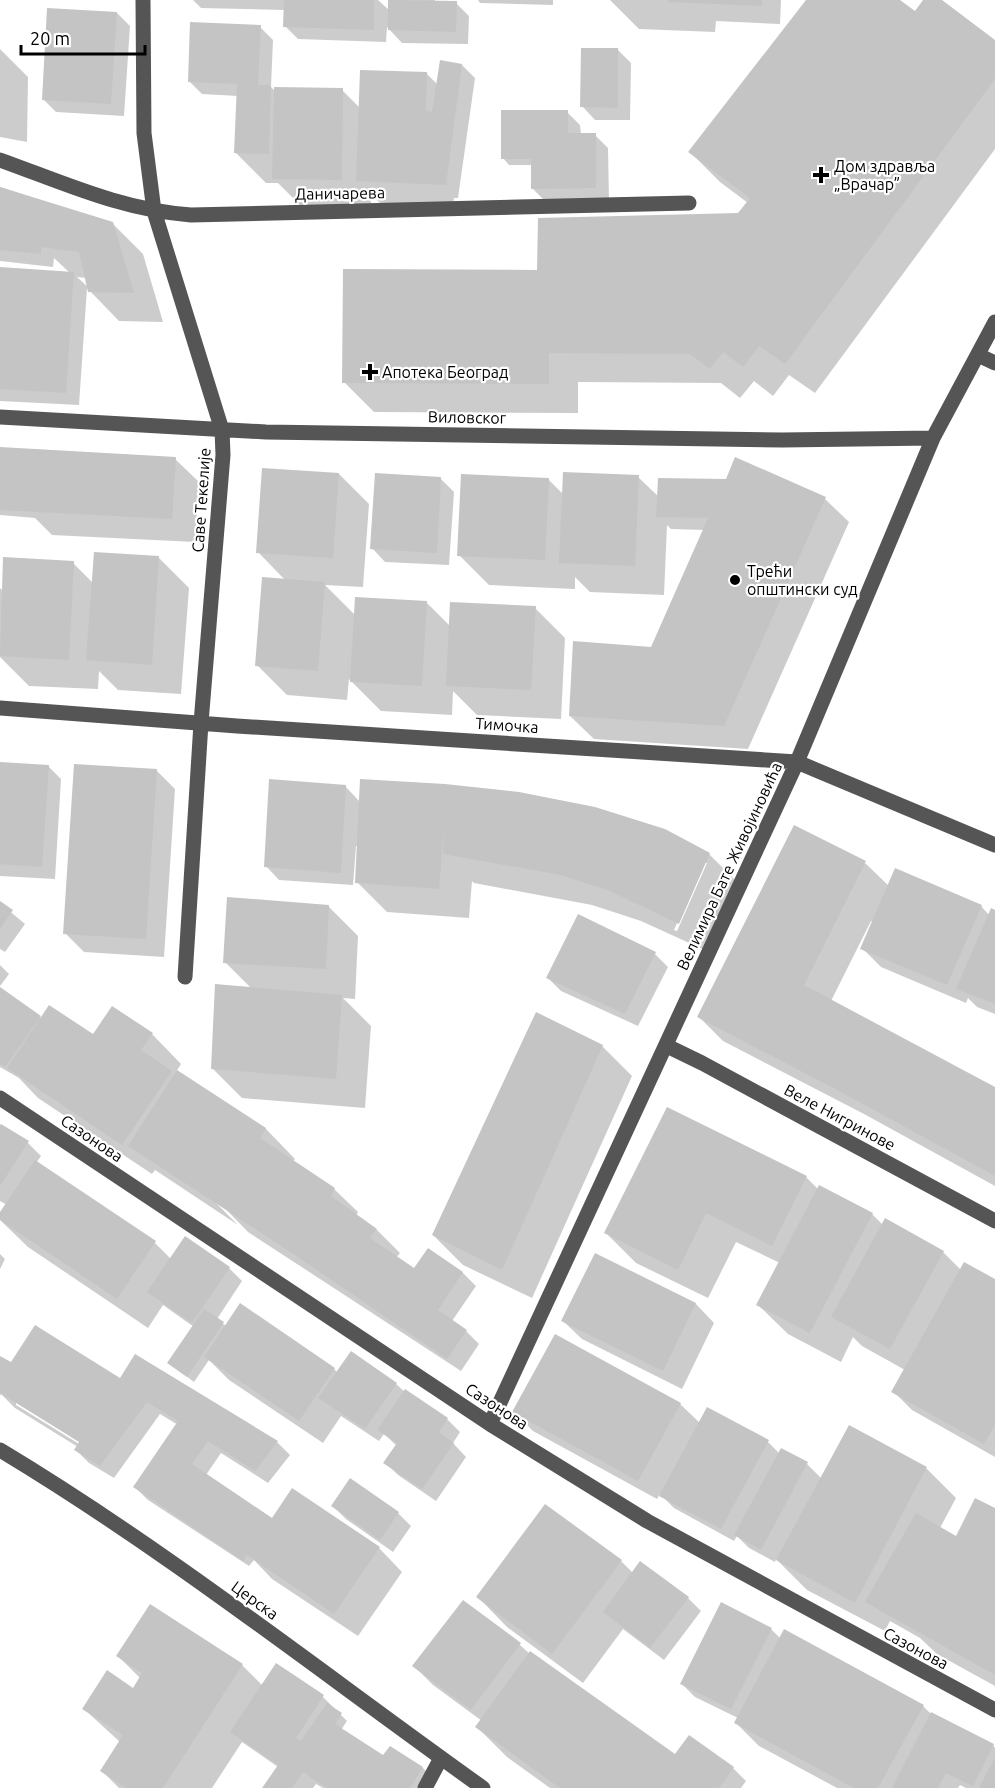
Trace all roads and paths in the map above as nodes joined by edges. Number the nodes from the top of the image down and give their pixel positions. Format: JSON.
{"nodes":[{"id":1,"x":143,"y":0,"type":"edge"},
{"id":2,"x":0,"y":160,"type":"edge"},
{"id":3,"x":689,"y":203,"type":"dead end"},
{"id":4,"x":154,"y":211,"type":"junction"},
{"id":5,"x":995,"y":322,"type":"edge"},
{"id":6,"x":978,"y":355,"type":"junction"},
{"id":7,"x":995,"y":363,"type":"edge"},
{"id":8,"x":0,"y":417,"type":"edge"},
{"id":9,"x":222,"y":430,"type":"junction"},
{"id":10,"x":933,"y":438,"type":"junction"},
{"id":11,"x":0,"y":708,"type":"edge"},
{"id":12,"x":201,"y":723,"type":"junction"},
{"id":13,"x":797,"y":762,"type":"junction"},
{"id":14,"x":995,"y":845,"type":"edge"},
{"id":15,"x":184,"y":977,"type":"dead end"},
{"id":16,"x":667,"y":1046,"type":"junction"},
{"id":17,"x":0,"y":1098,"type":"edge"},
{"id":18,"x":995,"y":1221,"type":"edge"},
{"id":19,"x":490,"y":1424,"type":"junction"},
{"id":20,"x":0,"y":1450,"type":"edge"},
{"id":21,"x":995,"y":1710,"type":"edge"},
{"id":22,"x":441,"y":1758,"type":"junction"},
{"id":23,"x":425,"y":1788,"type":"edge"},
{"id":24,"x":483,"y":1788,"type":"edge"}],
"edges":[{"from":1,"to":4,"type":"street","name":"Саве Текелије"},
{"from":2,"to":4,"type":"street","name":"Даничарева"},
{"from":3,"to":4,"type":"street","name":"Даничарева"},
{"from":4,"to":9,"type":"street","name":"Саве Текелије"},
{"from":5,"to":6,"type":"street","name":"Велимира Бате Живојиновића"},
{"from":6,"to":7,"type":"street"},
{"from":6,"to":10,"type":"street","name":"Велимира Бате Живојиновића"},
{"from":8,"to":9,"type":"street","name":"Виловског"},
{"from":9,"to":10,"type":"street","name":"Виловског"},
{"from":9,"to":12,"type":"street","name":"Саве Текелије"},
{"from":10,"to":13,"type":"street","name":"Велимира Бате Живојиновића"},
{"from":11,"to":12,"type":"street","name":"Тимочка"},
{"from":12,"to":13,"type":"street","name":"Тимочка"},
{"from":12,"to":15,"type":"street","name":"Саве Текелије"},
{"from":13,"to":14,"type":"street","name":"Тимочка"},
{"from":13,"to":16,"type":"street","name":"Велимира Бате Живојиновића"},
{"from":16,"to":18,"type":"street","name":"Веле Нигринове"},
{"from":16,"to":19,"type":"street","name":"Велимира Бате Живојиновића"},
{"from":17,"to":19,"type":"street","name":"Сазонова"},
{"from":19,"to":21,"type":"street","name":"Сазонова"},
{"from":20,"to":22,"type":"street","name":"Церска"},
{"from":22,"to":23,"type":"street"},
{"from":22,"to":24,"type":"street","name":"Церска"}]}
